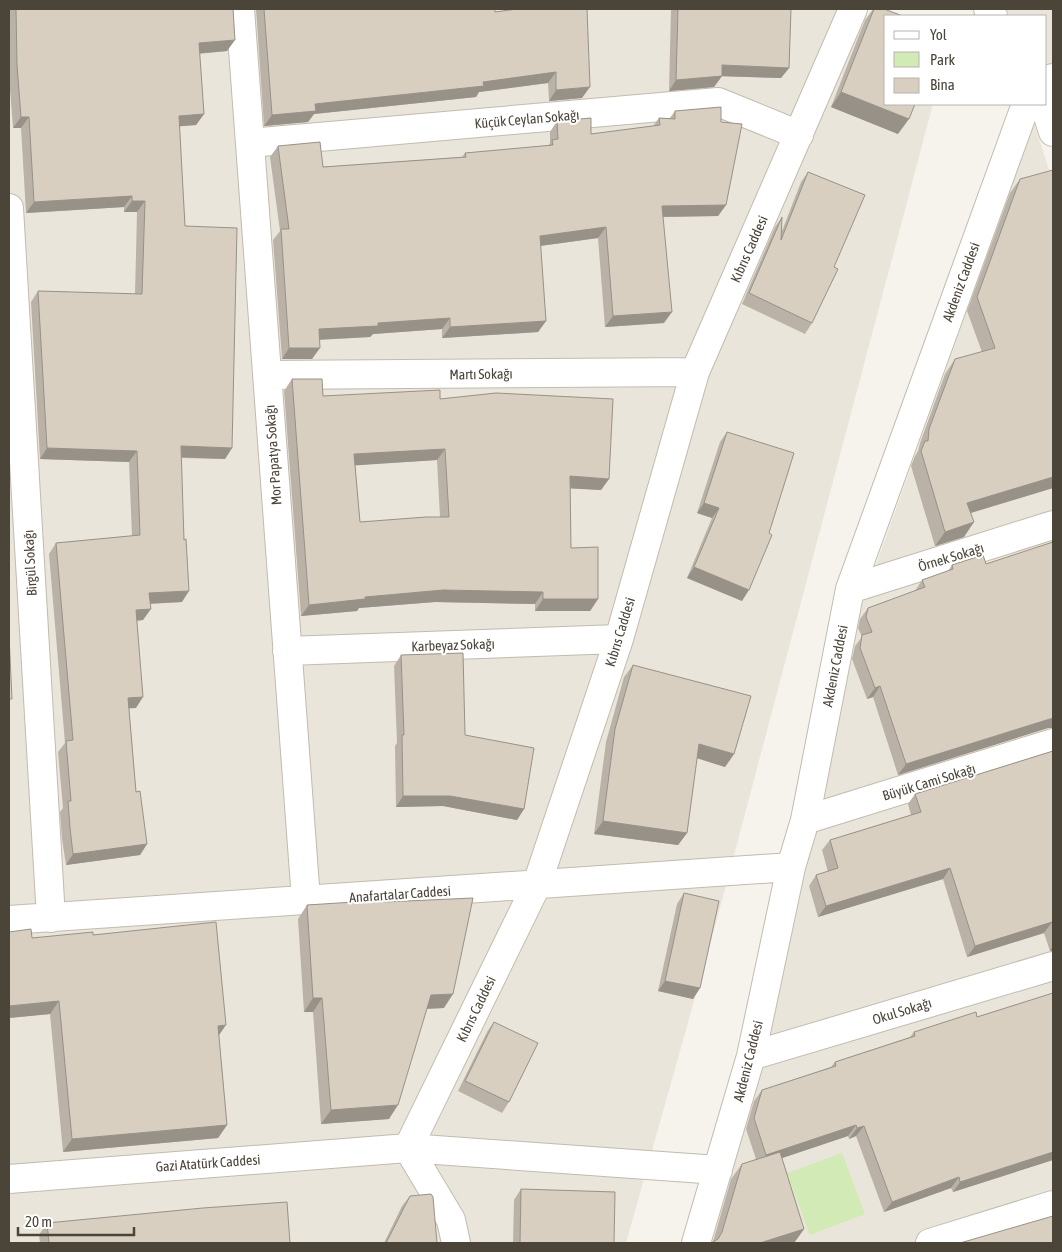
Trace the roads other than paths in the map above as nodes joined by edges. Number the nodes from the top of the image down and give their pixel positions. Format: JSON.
{"nodes":[{"id":1,"x":240,"y":9,"type":"edge"},
{"id":2,"x":854,"y":9,"type":"edge"},
{"id":3,"x":1026,"y":105,"type":"edge"},
{"id":4,"x":1044,"y":105,"type":"edge"},
{"id":5,"x":1053,"y":132,"type":"edge"},
{"id":6,"x":799,"y":136,"type":"junction"},
{"id":7,"x":250,"y":143,"type":"junction"},
{"id":8,"x":9,"y":208,"type":"edge"},
{"id":9,"x":695,"y":372,"type":"junction"},
{"id":10,"x":267,"y":376,"type":"junction"},
{"id":11,"x":1053,"y":525,"type":"edge"},
{"id":12,"x":850,"y":589,"type":"junction"},
{"id":13,"x":619,"y":639,"type":"junction"},
{"id":14,"x":287,"y":651,"type":"junction"},
{"id":15,"x":1053,"y":743,"type":"edge"},
{"id":16,"x":805,"y":820,"type":"junction"},
{"id":17,"x":791,"y":867,"type":"junction"},
{"id":18,"x":537,"y":884,"type":"junction"},
{"id":19,"x":306,"y":900,"type":"junction"},
{"id":20,"x":50,"y":918,"type":"junction"},
{"id":21,"x":9,"y":920,"type":"edge"},
{"id":22,"x":1053,"y":966,"type":"edge"},
{"id":23,"x":751,"y":1056,"type":"junction"},
{"id":24,"x":408,"y":1148,"type":"junction"},
{"id":25,"x":718,"y":1170,"type":"junction"},
{"id":26,"x":9,"y":1179,"type":"edge"},
{"id":27,"x":1053,"y":1204,"type":"edge"},
{"id":28,"x":456,"y":1243,"type":"edge"},
{"id":29,"x":696,"y":1243,"type":"edge"},
{"id":30,"x":930,"y":1243,"type":"edge"}],
"edges":[{"from":1,"to":7,"type":"street","name":"Mor Papatya Sokağı"},
{"from":2,"to":6,"type":"street","name":"Kıbrıs Caddesi"},
{"from":3,"to":12,"type":"street","name":"Akdeniz Caddesi"},
{"from":4,"to":5,"type":"street"},
{"from":6,"to":7,"type":"street","name":"Küçük Ceylan Sokağı"},
{"from":6,"to":9,"type":"street","name":"Kıbrıs Caddesi"},
{"from":7,"to":10,"type":"street","name":"Mor Papatya Sokağı"},
{"from":8,"to":20,"type":"street","name":"Birgül Sokağı"},
{"from":9,"to":10,"type":"street","name":"Martı Sokağı"},
{"from":9,"to":13,"type":"street","name":"Kıbrıs Caddesi"},
{"from":10,"to":14,"type":"street","name":"Mor Papatya Sokağı"},
{"from":11,"to":12,"type":"street","name":"Örnek Sokağı"},
{"from":12,"to":16,"type":"street","name":"Akdeniz Caddesi"},
{"from":13,"to":14,"type":"street","name":"Karbeyaz Sokağı"},
{"from":13,"to":18,"type":"street","name":"Kıbrıs Caddesi"},
{"from":14,"to":19,"type":"street","name":"Mor Papatya Sokağı"},
{"from":15,"to":16,"type":"street","name":"Büyük Cami Sokağı"},
{"from":16,"to":17,"type":"street","name":"Akdeniz Caddesi"},
{"from":17,"to":18,"type":"street","name":"Anafartalar Caddesi"},
{"from":17,"to":23,"type":"street","name":"Akdeniz Caddesi"},
{"from":18,"to":19,"type":"street","name":"Anafartalar Caddesi"},
{"from":18,"to":24,"type":"street","name":"Kıbrıs Caddesi"},
{"from":19,"to":20,"type":"street","name":"Anafartalar Caddesi"},
{"from":20,"to":21,"type":"street","name":"Anafartalar Caddesi"},
{"from":22,"to":23,"type":"street","name":"Okul Sokağı"},
{"from":23,"to":25,"type":"street","name":"Akdeniz Caddesi"},
{"from":24,"to":25,"type":"street","name":"Gazi Atatürk Caddesi"},
{"from":24,"to":26,"type":"street","name":"Gazi Atatürk Caddesi"},
{"from":24,"to":28,"type":"street"},
{"from":25,"to":29,"type":"street","name":"Akdeniz Caddesi"},
{"from":27,"to":30,"type":"street"}]}
